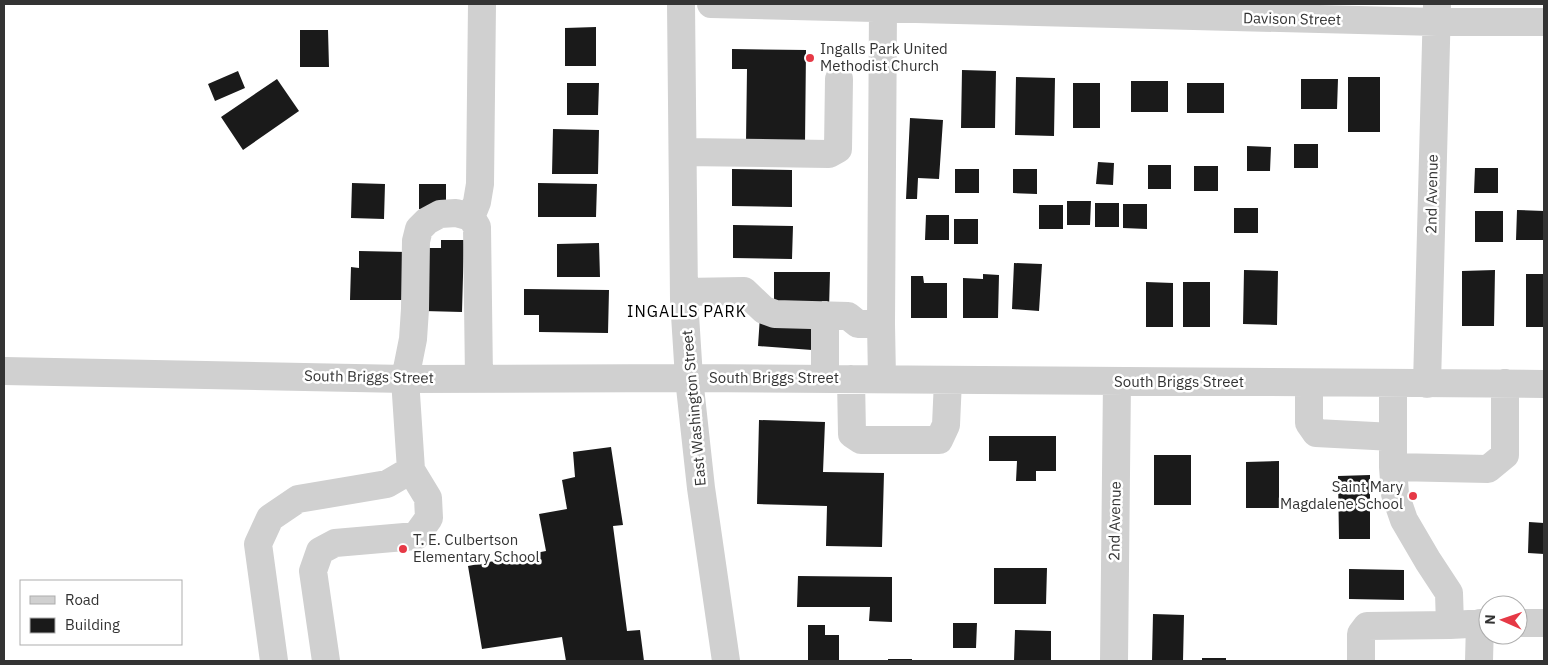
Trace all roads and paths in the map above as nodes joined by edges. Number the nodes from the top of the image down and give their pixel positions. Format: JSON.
{"nodes":[{"id":1,"x":482,"y":4,"type":"edge"},
{"id":2,"x":681,"y":4,"type":"edge"},
{"id":3,"x":711,"y":4,"type":"edge"},
{"id":4,"x":883,"y":8,"type":"junction"},
{"id":5,"x":1436,"y":13,"type":"edge"},
{"id":6,"x":1544,"y":22,"type":"edge"},
{"id":7,"x":839,"y":78,"type":"dead end"},
{"id":8,"x":683,"y":152,"type":"junction"},
{"id":9,"x":471,"y":217,"type":"junction"},
{"id":10,"x":684,"y":292,"type":"junction"},
{"id":11,"x":825,"y":315,"type":"junction"},
{"id":12,"x":881,"y":324,"type":"junction"},
{"id":13,"x":4,"y":371,"type":"edge"},
{"id":14,"x":405,"y":378,"type":"junction"},
{"id":15,"x":479,"y":378,"type":"junction"},
{"id":16,"x":689,"y":378,"type":"junction"},
{"id":17,"x":838,"y":379,"type":"junction"},
{"id":18,"x":882,"y":379,"type":"junction"},
{"id":19,"x":948,"y":380,"type":"junction"},
{"id":20,"x":1117,"y":381,"type":"junction"},
{"id":21,"x":1309,"y":383,"type":"junction"},
{"id":22,"x":1393,"y":383,"type":"junction"},
{"id":23,"x":1505,"y":383,"type":"junction"},
{"id":24,"x":1427,"y":384,"type":"junction"},
{"id":25,"x":1544,"y":384,"type":"edge"},
{"id":26,"x":1393,"y":437,"type":"junction"},
{"id":27,"x":1393,"y":467,"type":"junction"},
{"id":28,"x":411,"y":470,"type":"junction"},
{"id":29,"x":1478,"y":623,"type":"edge"},
{"id":30,"x":1528,"y":623,"type":"edge"},
{"id":31,"x":1544,"y":623,"type":"edge"},
{"id":32,"x":1450,"y":625,"type":"junction"},
{"id":33,"x":1481,"y":645,"type":"edge"},
{"id":34,"x":274,"y":661,"type":"edge"},
{"id":35,"x":326,"y":661,"type":"edge"},
{"id":36,"x":726,"y":661,"type":"edge"},
{"id":37,"x":1114,"y":661,"type":"edge"},
{"id":38,"x":1360,"y":661,"type":"edge"},
{"id":39,"x":1479,"y":661,"type":"edge"}],
"edges":[{"from":1,"to":9,"type":"street"},
{"from":2,"to":8,"type":"street","name":"East Washington Street"},
{"from":3,"to":4,"type":"street","name":"Davison Street"},
{"from":4,"to":5,"type":"street","name":"Davison Street"},
{"from":4,"to":12,"type":"street"},
{"from":5,"to":6,"type":"street","name":"Davison Street"},
{"from":5,"to":24,"type":"street","name":"2nd Avenue"},
{"from":7,"to":8,"type":"street"},
{"from":8,"to":10,"type":"street","name":"East Washington Street"},
{"from":9,"to":14,"type":"street"},
{"from":9,"to":15,"type":"street"},
{"from":10,"to":11,"type":"street"},
{"from":10,"to":16,"type":"street","name":"East Washington Street"},
{"from":11,"to":12,"type":"street"},
{"from":11,"to":17,"type":"street"},
{"from":12,"to":18,"type":"street"},
{"from":13,"to":14,"type":"street","name":"South Briggs Street"},
{"from":14,"to":15,"type":"street","name":"South Briggs Street"},
{"from":14,"to":28,"type":"street"},
{"from":15,"to":16,"type":"street","name":"South Briggs Street"},
{"from":16,"to":17,"type":"street","name":"South Briggs Street"},
{"from":16,"to":36,"type":"street","name":"East Washington Street"},
{"from":17,"to":18,"type":"street","name":"South Briggs Street"},
{"from":17,"to":19,"type":"street"},
{"from":18,"to":19,"type":"street","name":"South Briggs Street"},
{"from":19,"to":20,"type":"street","name":"South Briggs Street"},
{"from":20,"to":21,"type":"street","name":"South Briggs Street"},
{"from":20,"to":37,"type":"street","name":"2nd Avenue"},
{"from":21,"to":22,"type":"street","name":"South Briggs Street"},
{"from":21,"to":26,"type":"street"},
{"from":22,"to":24,"type":"street","name":"South Briggs Street"},
{"from":22,"to":26,"type":"street"},
{"from":23,"to":24,"type":"street","name":"South Briggs Street"},
{"from":23,"to":25,"type":"street","name":"South Briggs Street"},
{"from":23,"to":27,"type":"street"},
{"from":26,"to":27,"type":"street"},
{"from":27,"to":32,"type":"street"},
{"from":28,"to":34,"type":"street"},
{"from":28,"to":35,"type":"street"},
{"from":29,"to":32,"type":"street"},
{"from":30,"to":31,"type":"street"},
{"from":32,"to":38,"type":"street"},
{"from":33,"to":39,"type":"street"}]}
